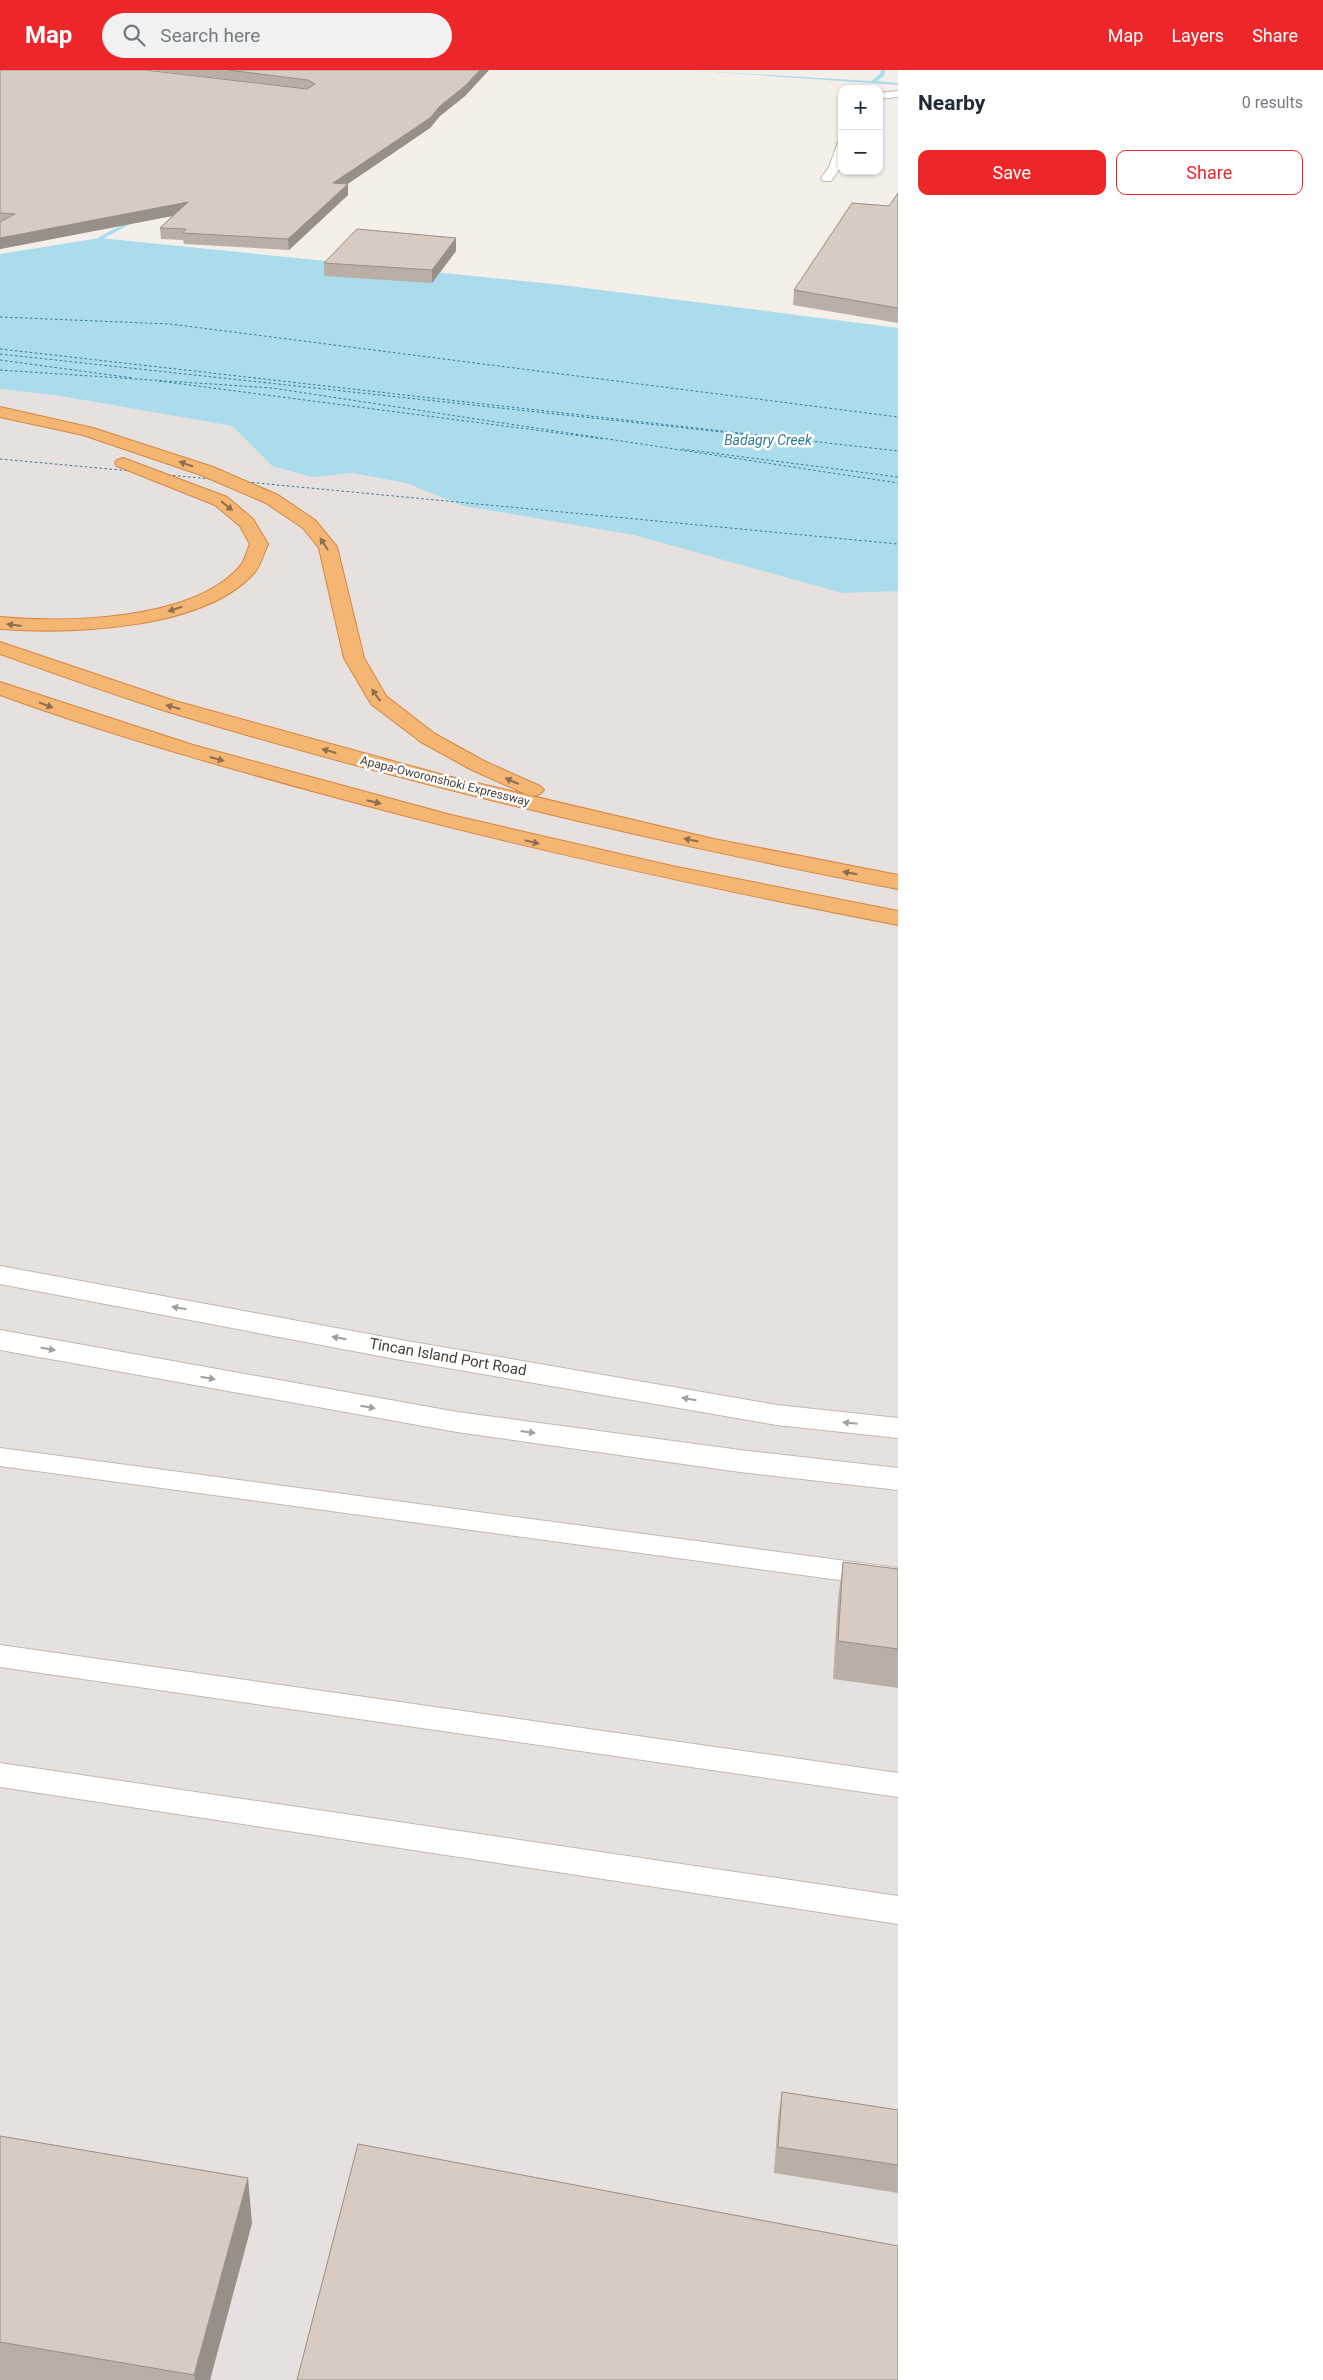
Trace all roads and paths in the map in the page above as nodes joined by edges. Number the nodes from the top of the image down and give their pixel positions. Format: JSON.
{"nodes":[{"id":1,"x":898,"y":94,"type":"edge"},
{"id":2,"x":883,"y":96,"type":"edge"},
{"id":3,"x":838,"y":158,"type":"edge"},
{"id":4,"x":826,"y":178,"type":"dead end"},
{"id":5,"x":0,"y":412,"type":"edge"},
{"id":6,"x":0,"y":426,"type":"edge"},
{"id":7,"x":71,"y":445,"type":"dead end"},
{"id":8,"x":107,"y":458,"type":"dead end"},
{"id":9,"x":0,"y":623,"type":"edge"},
{"id":10,"x":0,"y":648,"type":"edge"},
{"id":11,"x":0,"y":688,"type":"edge"},
{"id":12,"x":605,"y":822,"type":"junction"},
{"id":13,"x":898,"y":882,"type":"edge"},
{"id":14,"x":898,"y":918,"type":"edge"},
{"id":15,"x":0,"y":1275,"type":"edge"},
{"id":16,"x":0,"y":1340,"type":"edge"},
{"id":17,"x":898,"y":1428,"type":"edge"},
{"id":18,"x":0,"y":1457,"type":"edge"},
{"id":19,"x":898,"y":1479,"type":"edge"},
{"id":20,"x":898,"y":1578,"type":"edge"},
{"id":21,"x":0,"y":1656,"type":"edge"},
{"id":22,"x":0,"y":1775,"type":"edge"},
{"id":23,"x":898,"y":1786,"type":"edge"},
{"id":24,"x":898,"y":1910,"type":"edge"}],
"edges":[{"from":1,"to":2,"type":"street"},
{"from":3,"to":4,"type":"street"},
{"from":12,"to":5,"type":"highway","one_way":true},
{"from":6,"to":7,"type":"highway"},
{"from":8,"to":9,"type":"highway","one_way":true},
{"from":12,"to":10,"type":"highway","name":"Apapa-Oworonshoki Expressway","one_way":true},
{"from":11,"to":14,"type":"highway","one_way":true},
{"from":13,"to":12,"type":"highway","name":"Apapa-Oworonshoki Expressway","one_way":true},
{"from":17,"to":15,"type":"street","name":"Tincan Island Port Road","one_way":true},
{"from":16,"to":19,"type":"street","one_way":true},
{"from":18,"to":20,"type":"lane"},
{"from":21,"to":23,"type":"lane"},
{"from":22,"to":24,"type":"lane"}]}
